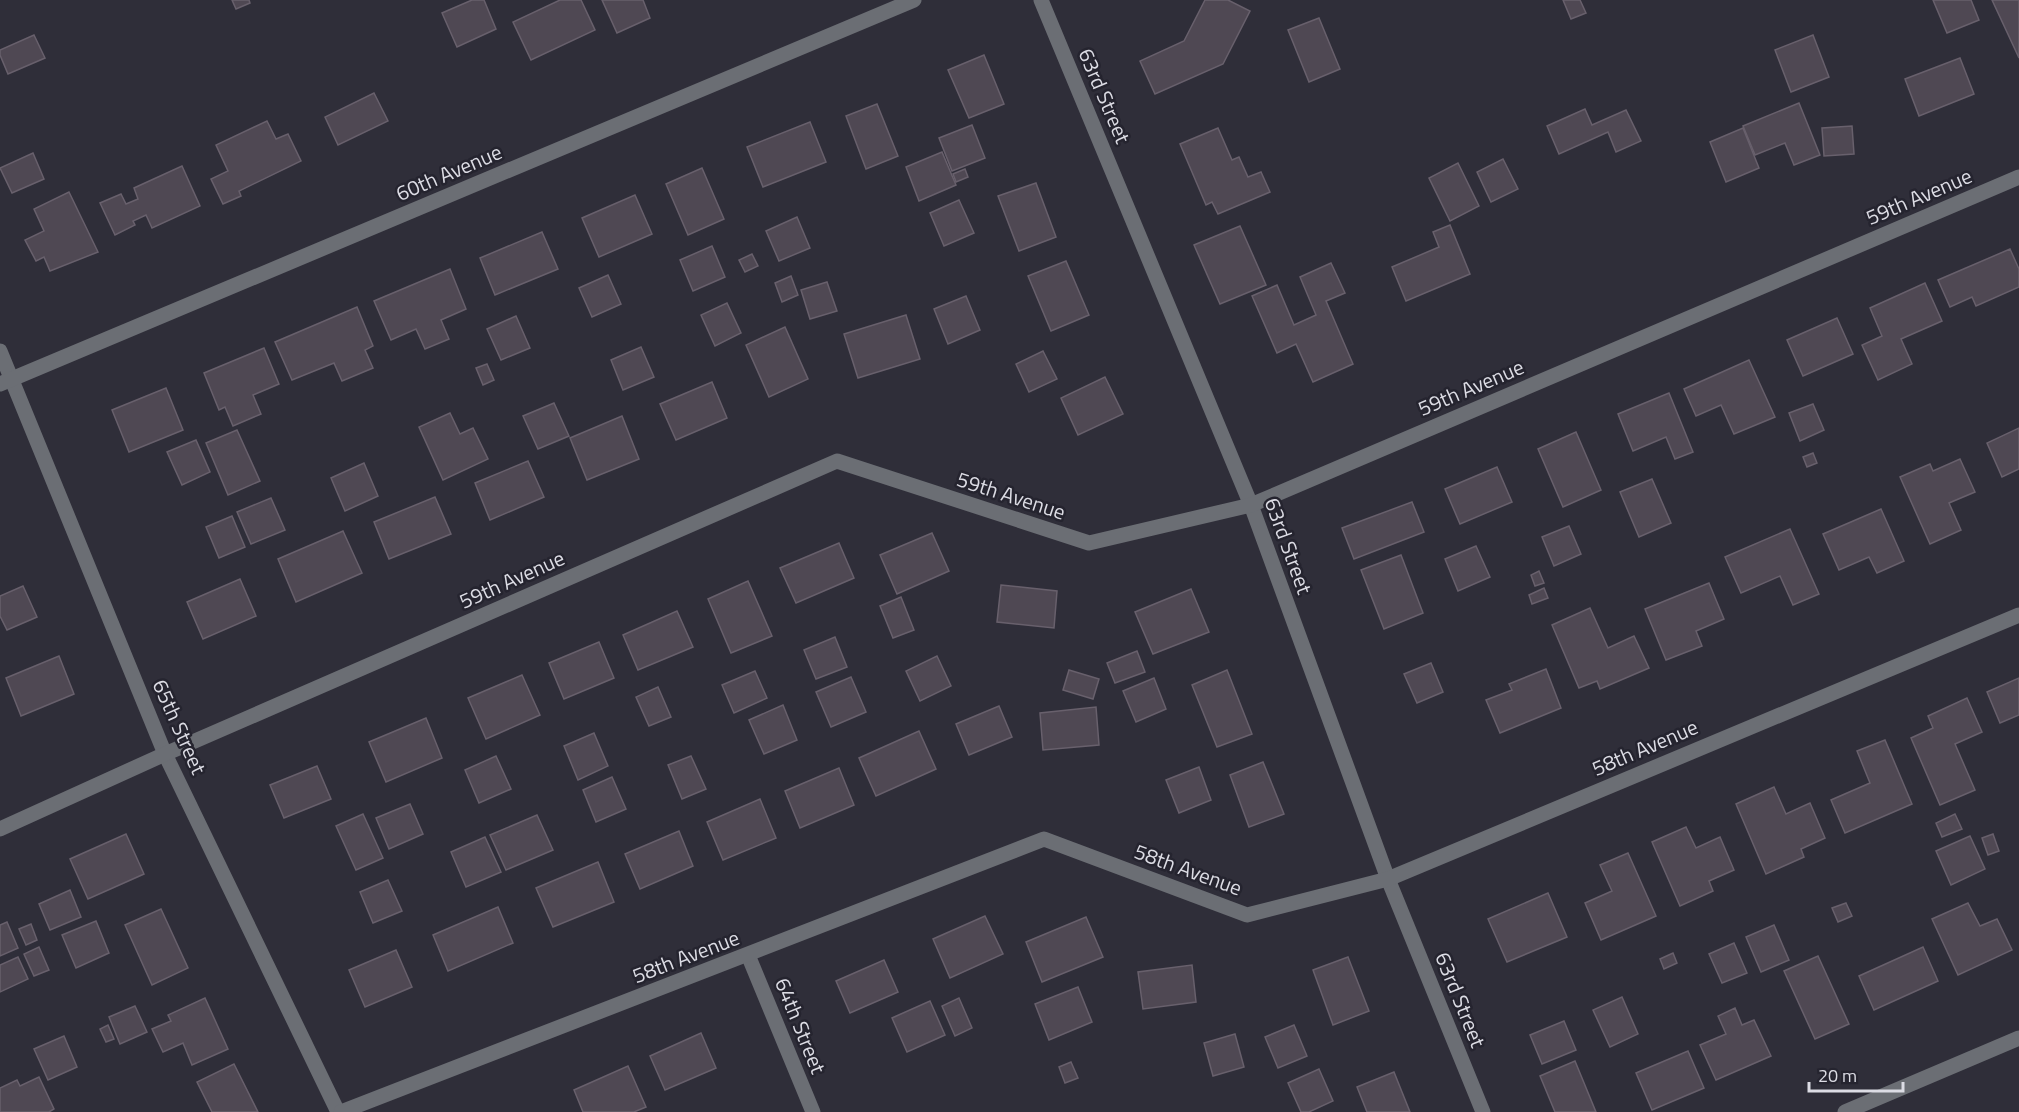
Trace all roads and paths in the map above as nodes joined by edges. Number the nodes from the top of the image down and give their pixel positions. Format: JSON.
{"nodes":[{"id":1,"x":1041,"y":0,"type":"edge"},
{"id":2,"x":906,"y":1,"type":"edge"},
{"id":3,"x":2019,"y":177,"type":"edge"},
{"id":4,"x":0,"y":351,"type":"edge"},
{"id":5,"x":6,"y":382,"type":"edge"},
{"id":6,"x":1251,"y":505,"type":"junction"},
{"id":7,"x":2019,"y":615,"type":"edge"},
{"id":8,"x":165,"y":754,"type":"junction"},
{"id":9,"x":0,"y":829,"type":"edge"},
{"id":10,"x":1388,"y":879,"type":"junction"},
{"id":11,"x":748,"y":955,"type":"junction"},
{"id":12,"x":2019,"y":1038,"type":"edge"},
{"id":13,"x":340,"y":1112,"type":"edge"},
{"id":14,"x":813,"y":1112,"type":"edge"},
{"id":15,"x":1483,"y":1112,"type":"edge"},
{"id":16,"x":1845,"y":1112,"type":"edge"}],
"edges":[{"from":1,"to":6,"type":"street","name":"63rd Street"},
{"from":2,"to":5,"type":"street","name":"60th Avenue"},
{"from":3,"to":6,"type":"street","name":"59th Avenue"},
{"from":4,"to":5,"type":"street","name":"65th Street"},
{"from":5,"to":8,"type":"street","name":"65th Street"},
{"from":6,"to":8,"type":"street","name":"59th Avenue"},
{"from":6,"to":10,"type":"street","name":"63rd Street"},
{"from":7,"to":10,"type":"street","name":"58th Avenue"},
{"from":8,"to":9,"type":"street","name":"59th Avenue"},
{"from":8,"to":13,"type":"street","name":"65th Street"},
{"from":10,"to":11,"type":"street","name":"58th Avenue"},
{"from":10,"to":15,"type":"street","name":"63rd Street"},
{"from":11,"to":13,"type":"street","name":"58th Avenue"},
{"from":11,"to":14,"type":"street","name":"64th Street"},
{"from":12,"to":16,"type":"street"}]}
